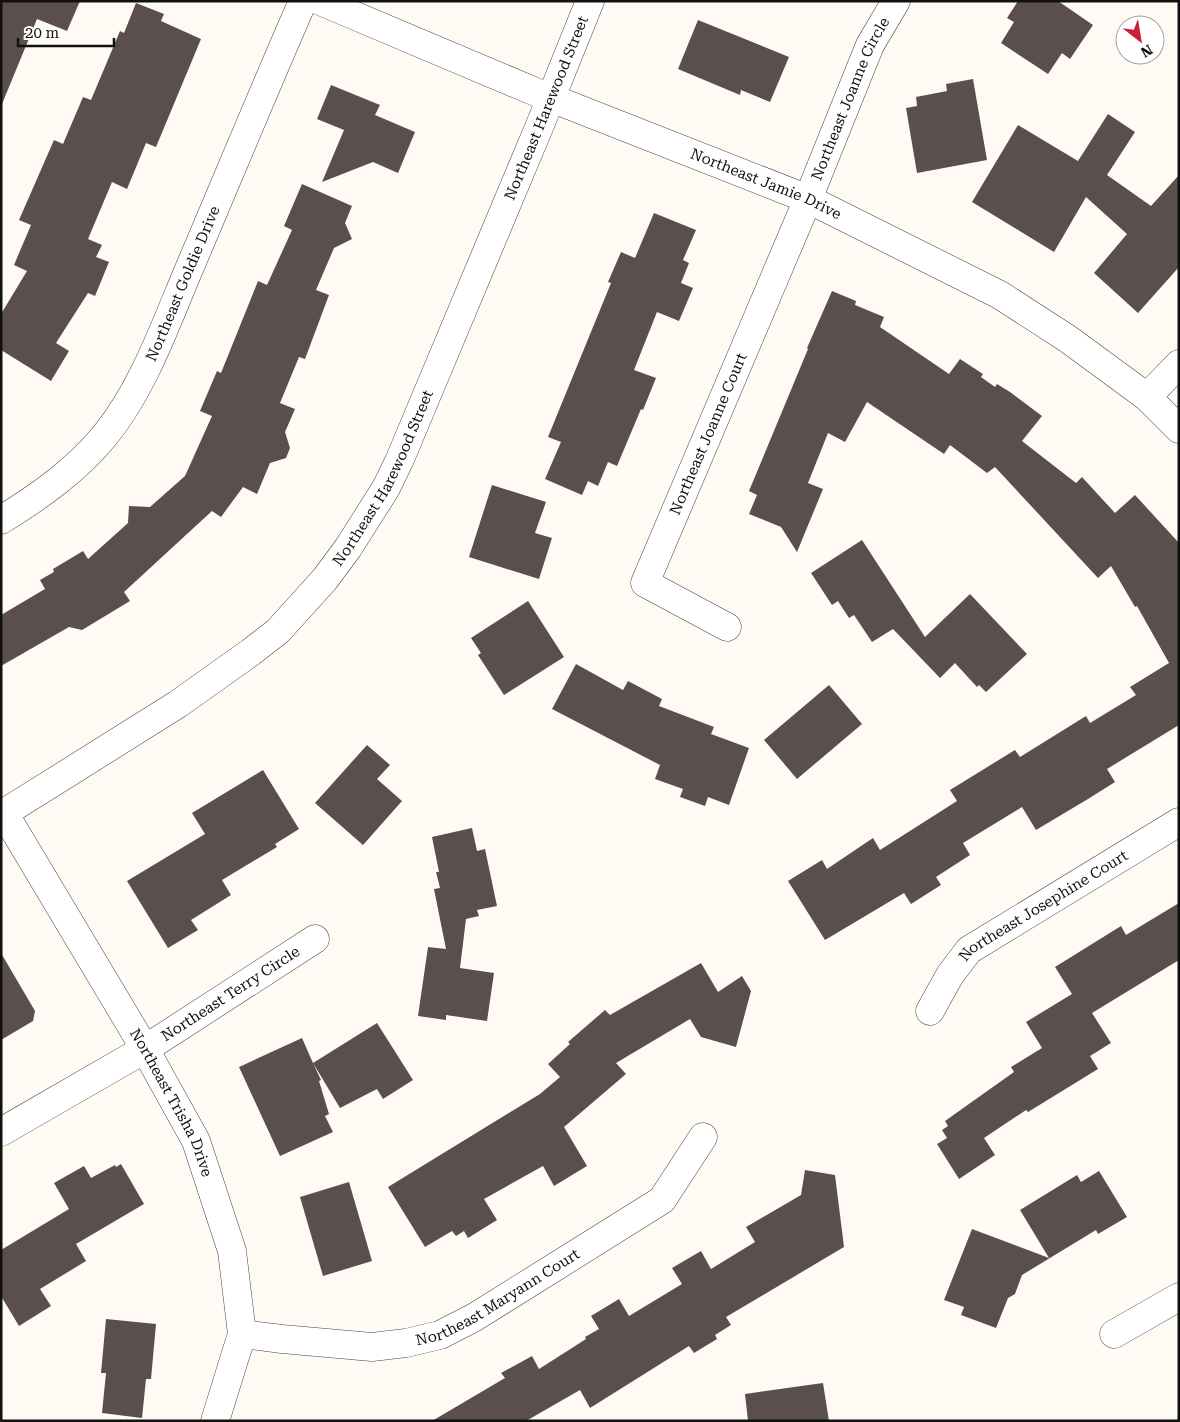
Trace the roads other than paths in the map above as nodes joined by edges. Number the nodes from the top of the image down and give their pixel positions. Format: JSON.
{"nodes":[{"id":1,"x":303,"y":1,"type":"edge"},
{"id":2,"x":320,"y":1,"type":"edge"},
{"id":3,"x":590,"y":1,"type":"edge"},
{"id":4,"x":896,"y":1,"type":"edge"},
{"id":5,"x":551,"y":98,"type":"junction"},
{"id":6,"x":808,"y":199,"type":"junction"},
{"id":7,"x":1179,"y":364,"type":"edge"},
{"id":8,"x":1147,"y":397,"type":"junction"},
{"id":9,"x":1179,"y":429,"type":"edge"},
{"id":10,"x":1,"y":520,"type":"edge"},
{"id":11,"x":726,"y":627,"type":"dead end"},
{"id":12,"x":3,"y":814,"type":"edge"},
{"id":13,"x":1179,"y":822,"type":"edge"},
{"id":14,"x":315,"y":939,"type":"dead end"},
{"id":15,"x":930,"y":1011,"type":"dead end"},
{"id":16,"x":145,"y":1048,"type":"junction"},
{"id":17,"x":1,"y":1132,"type":"edge"},
{"id":18,"x":703,"y":1136,"type":"dead end"},
{"id":19,"x":1179,"y":1297,"type":"edge"},
{"id":20,"x":242,"y":1334,"type":"junction"},
{"id":21,"x":1114,"y":1334,"type":"dead end"},
{"id":22,"x":215,"y":1421,"type":"edge"}],
"edges":[{"from":1,"to":10,"type":"street","name":"Northeast Goldie Drive"},
{"from":2,"to":5,"type":"street","name":"Northeast Jamie Drive"},
{"from":3,"to":5,"type":"street","name":"Northeast Harewood Street"},
{"from":4,"to":6,"type":"street","name":"Northeast Joanne Circle"},
{"from":5,"to":6,"type":"street","name":"Northeast Jamie Drive"},
{"from":5,"to":12,"type":"street","name":"Northeast Harewood Street"},
{"from":6,"to":8,"type":"street","name":"Northeast Jamie Drive"},
{"from":6,"to":11,"type":"street","name":"Northeast Joanne Court"},
{"from":7,"to":8,"type":"street"},
{"from":8,"to":9,"type":"street","name":"Northeast Jamie Drive"},
{"from":12,"to":16,"type":"street","name":"Northeast Trisha Drive"},
{"from":13,"to":15,"type":"street","name":"Northeast Josephine Court"},
{"from":14,"to":16,"type":"street","name":"Northeast Terry Circle"},
{"from":16,"to":17,"type":"street","name":"Northeast Terry Circle"},
{"from":16,"to":20,"type":"street","name":"Northeast Trisha Drive"},
{"from":18,"to":20,"type":"street","name":"Northeast Maryann Court"},
{"from":19,"to":21,"type":"street"},
{"from":20,"to":22,"type":"street","name":"Northeast Trisha Drive"}]}
